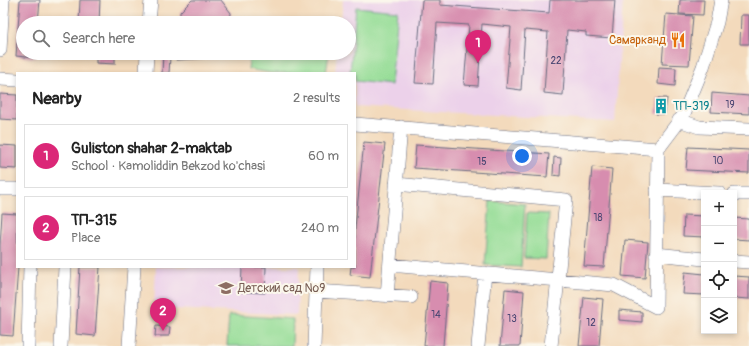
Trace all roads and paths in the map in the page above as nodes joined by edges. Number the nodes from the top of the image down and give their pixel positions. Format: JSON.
{"nodes":[{"id":1,"x":3,"y":0,"type":"edge"},
{"id":2,"x":151,"y":0,"type":"edge"},
{"id":3,"x":721,"y":0,"type":"edge"},
{"id":4,"x":150,"y":16,"type":"edge"},
{"id":5,"x":0,"y":50,"type":"edge"},
{"id":6,"x":147,"y":60,"type":"edge"},
{"id":7,"x":146,"y":72,"type":"edge"},
{"id":8,"x":0,"y":79,"type":"edge"},
{"id":9,"x":16,"y":80,"type":"edge"},
{"id":10,"x":679,"y":120,"type":"junction"},
{"id":11,"x":356,"y":124,"type":"edge"},
{"id":12,"x":401,"y":127,"type":"junction"},
{"id":13,"x":749,"y":129,"type":"edge"},
{"id":14,"x":658,"y":149,"type":"junction"},
{"id":15,"x":396,"y":184,"type":"junction"},
{"id":16,"x":0,"y":189,"type":"edge"},
{"id":17,"x":16,"y":190,"type":"edge"},
{"id":18,"x":657,"y":190,"type":"junction"},
{"id":19,"x":701,"y":192,"type":"edge"},
{"id":20,"x":737,"y":194,"type":"edge"},
{"id":21,"x":749,"y":194,"type":"edge"},
{"id":22,"x":656,"y":254,"type":"junction"},
{"id":23,"x":701,"y":258,"type":"edge"},
{"id":24,"x":737,"y":261,"type":"edge"},
{"id":25,"x":749,"y":262,"type":"edge"},
{"id":26,"x":390,"y":264,"type":"junction"},
{"id":27,"x":30,"y":268,"type":"edge"},
{"id":28,"x":65,"y":268,"type":"edge"},
{"id":29,"x":134,"y":268,"type":"edge"},
{"id":30,"x":317,"y":268,"type":"edge"},
{"id":31,"x":485,"y":273,"type":"junction"},
{"id":32,"x":559,"y":280,"type":"junction"},
{"id":33,"x":315,"y":291,"type":"junction"},
{"id":34,"x":387,"y":296,"type":"junction"},
{"id":35,"x":411,"y":297,"type":"dead end"},
{"id":36,"x":28,"y":346,"type":"edge"},
{"id":37,"x":61,"y":346,"type":"edge"},
{"id":38,"x":129,"y":346,"type":"edge"},
{"id":39,"x":314,"y":346,"type":"edge"},
{"id":40,"x":478,"y":346,"type":"edge"},
{"id":41,"x":552,"y":346,"type":"edge"}],
"edges":[{"from":1,"to":5,"type":"street"},
{"from":2,"to":4,"type":"street"},
{"from":3,"to":10,"type":"street"},
{"from":6,"to":7,"type":"street"},
{"from":8,"to":9,"type":"street"},
{"from":10,"to":13,"type":"street"},
{"from":10,"to":14,"type":"street"},
{"from":11,"to":12,"type":"street"},
{"from":12,"to":14,"type":"street"},
{"from":12,"to":15,"type":"street"},
{"from":14,"to":18,"type":"street"},
{"from":15,"to":26,"type":"street"},
{"from":15,"to":32,"type":"street"},
{"from":16,"to":17,"type":"street"},
{"from":18,"to":19,"type":"street"},
{"from":18,"to":22,"type":"street"},
{"from":20,"to":21,"type":"street"},
{"from":22,"to":23,"type":"street"},
{"from":22,"to":32,"type":"street"},
{"from":24,"to":25,"type":"street"},
{"from":26,"to":31,"type":"street"},
{"from":26,"to":34,"type":"street"},
{"from":27,"to":36,"type":"street"},
{"from":28,"to":37,"type":"street"},
{"from":29,"to":38,"type":"street"},
{"from":30,"to":33,"type":"street"},
{"from":31,"to":32,"type":"street"},
{"from":31,"to":40,"type":"street"},
{"from":32,"to":41,"type":"street"},
{"from":33,"to":34,"type":"street"},
{"from":33,"to":39,"type":"street"},
{"from":34,"to":35,"type":"street"}]}
